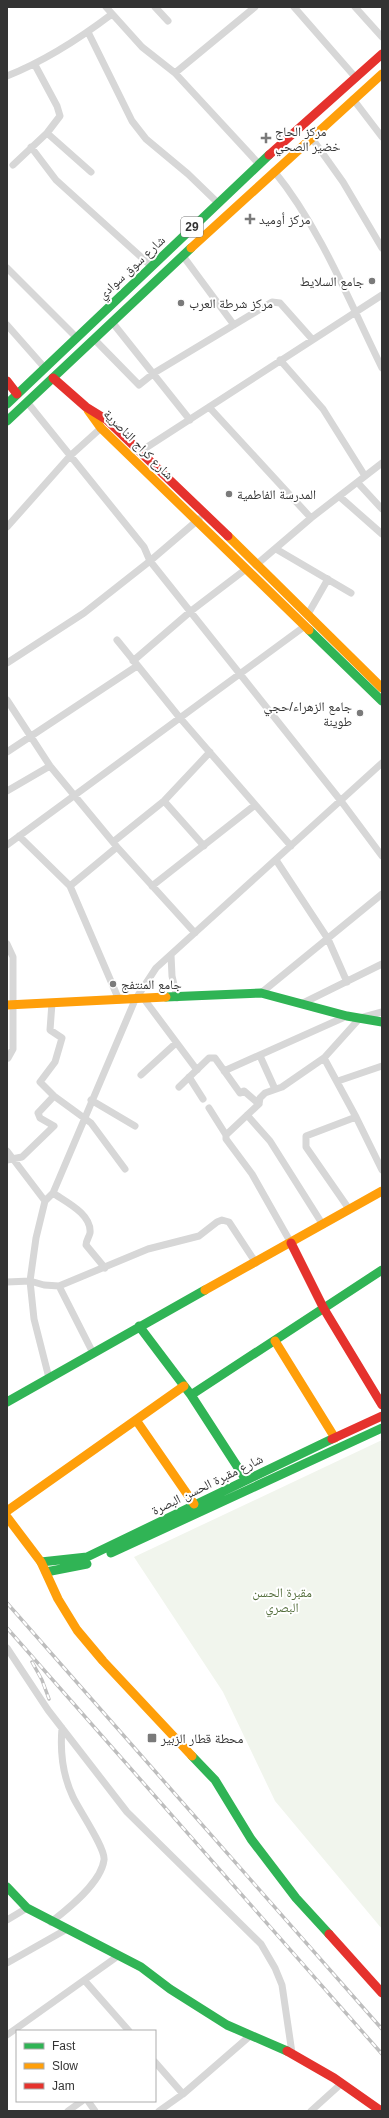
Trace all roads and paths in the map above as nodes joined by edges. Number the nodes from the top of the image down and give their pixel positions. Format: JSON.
{"nodes":[{"id":1,"x":106,"y":7,"type":"edge"},
{"id":2,"x":155,"y":7,"type":"edge"},
{"id":3,"x":294,"y":7,"type":"edge"},
{"id":4,"x":355,"y":7,"type":"edge"},
{"id":5,"x":249,"y":9,"type":"edge"},
{"id":6,"x":112,"y":14,"type":"junction"},
{"id":7,"x":168,"y":21,"type":"dead end"},
{"id":8,"x":88,"y":32,"type":"junction"},
{"id":9,"x":382,"y":37,"type":"edge"},
{"id":10,"x":382,"y":54,"type":"edge"},
{"id":11,"x":35,"y":65,"type":"junction"},
{"id":12,"x":175,"y":73,"type":"junction"},
{"id":13,"x":382,"y":74,"type":"edge"},
{"id":14,"x":7,"y":76,"type":"edge"},
{"id":15,"x":356,"y":78,"type":"junction"},
{"id":16,"x":353,"y":99,"type":"junction"},
{"id":17,"x":47,"y":133,"type":"junction"},
{"id":18,"x":311,"y":137,"type":"junction"},
{"id":19,"x":382,"y":137,"type":"edge"},
{"id":20,"x":31,"y":147,"type":"junction"},
{"id":21,"x":259,"y":164,"type":"junction"},
{"id":22,"x":13,"y":165,"type":"dead end"},
{"id":23,"x":274,"y":171,"type":"junction"},
{"id":24,"x":91,"y":172,"type":"dead end"},
{"id":25,"x":218,"y":203,"type":"junction"},
{"id":26,"x":184,"y":235,"type":"junction"},
{"id":27,"x":194,"y":245,"type":"junction"},
{"id":28,"x":382,"y":248,"type":"edge"},
{"id":29,"x":183,"y":256,"type":"junction"},
{"id":30,"x":151,"y":266,"type":"junction"},
{"id":31,"x":7,"y":268,"type":"edge"},
{"id":32,"x":129,"y":287,"type":"junction"},
{"id":33,"x":382,"y":294,"type":"edge"},
{"id":34,"x":139,"y":296,"type":"junction"},
{"id":35,"x":354,"y":312,"type":"junction"},
{"id":36,"x":112,"y":322,"type":"junction"},
{"id":37,"x":7,"y":325,"type":"edge"},
{"id":38,"x":234,"y":325,"type":"junction"},
{"id":39,"x":76,"y":337,"type":"junction"},
{"id":40,"x":94,"y":339,"type":"junction"},
{"id":41,"x":312,"y":339,"type":"junction"},
{"id":42,"x":280,"y":360,"type":"junction"},
{"id":43,"x":44,"y":367,"type":"junction"},
{"id":44,"x":382,"y":368,"type":"edge"},
{"id":45,"x":154,"y":373,"type":"junction"},
{"id":46,"x":53,"y":378,"type":"junction"},
{"id":47,"x":7,"y":381,"type":"edge"},
{"id":48,"x":17,"y":394,"type":"junction"},
{"id":49,"x":26,"y":402,"type":"junction"},
{"id":50,"x":7,"y":404,"type":"edge"},
{"id":51,"x":86,"y":407,"type":"junction"},
{"id":52,"x":209,"y":407,"type":"junction"},
{"id":53,"x":190,"y":420,"type":"junction"},
{"id":54,"x":7,"y":421,"type":"edge"},
{"id":55,"x":101,"y":428,"type":"junction"},
{"id":56,"x":141,"y":451,"type":"junction"},
{"id":57,"x":70,"y":456,"type":"junction"},
{"id":58,"x":382,"y":463,"type":"edge"},
{"id":59,"x":365,"y":476,"type":"junction"},
{"id":60,"x":358,"y":483,"type":"junction"},
{"id":61,"x":340,"y":497,"type":"junction"},
{"id":62,"x":382,"y":509,"type":"edge"},
{"id":63,"x":311,"y":518,"type":"junction"},
{"id":64,"x":199,"y":519,"type":"junction"},
{"id":65,"x":7,"y":527,"type":"edge"},
{"id":66,"x":382,"y":534,"type":"edge"},
{"id":67,"x":276,"y":549,"type":"junction"},
{"id":68,"x":150,"y":561,"type":"junction"},
{"id":69,"x":256,"y":565,"type":"junction"},
{"id":70,"x":246,"y":569,"type":"junction"},
{"id":71,"x":328,"y":578,"type":"junction"},
{"id":72,"x":351,"y":593,"type":"dead end"},
{"id":73,"x":190,"y":611,"type":"junction"},
{"id":74,"x":308,"y":614,"type":"junction"},
{"id":75,"x":306,"y":626,"type":"junction"},
{"id":76,"x":117,"y":640,"type":"dead end"},
{"id":77,"x":7,"y":663,"type":"edge"},
{"id":78,"x":135,"y":664,"type":"junction"},
{"id":79,"x":240,"y":674,"type":"junction"},
{"id":80,"x":382,"y":688,"type":"edge"},
{"id":81,"x":7,"y":700,"type":"edge"},
{"id":82,"x":382,"y":701,"type":"edge"},
{"id":83,"x":180,"y":718,"type":"junction"},
{"id":84,"x":31,"y":737,"type":"junction"},
{"id":85,"x":7,"y":752,"type":"edge"},
{"id":86,"x":210,"y":752,"type":"junction"},
{"id":87,"x":382,"y":763,"type":"edge"},
{"id":88,"x":50,"y":766,"type":"junction"},
{"id":89,"x":7,"y":791,"type":"edge"},
{"id":90,"x":75,"y":795,"type":"junction"},
{"id":91,"x":164,"y":801,"type":"junction"},
{"id":92,"x":341,"y":801,"type":"junction"},
{"id":93,"x":255,"y":805,"type":"junction"},
{"id":94,"x":19,"y":836,"type":"junction"},
{"id":95,"x":7,"y":845,"type":"edge"},
{"id":96,"x":115,"y":845,"type":"junction"},
{"id":97,"x":204,"y":846,"type":"junction"},
{"id":98,"x":291,"y":846,"type":"junction"},
{"id":99,"x":382,"y":856,"type":"edge"},
{"id":100,"x":276,"y":860,"type":"junction"},
{"id":101,"x":70,"y":886,"type":"junction"},
{"id":102,"x":152,"y":886,"type":"junction"},
{"id":103,"x":382,"y":894,"type":"edge"},
{"id":104,"x":195,"y":933,"type":"junction"},
{"id":105,"x":328,"y":939,"type":"junction"},
{"id":106,"x":7,"y":944,"type":"edge"},
{"id":107,"x":171,"y":955,"type":"junction"},
{"id":108,"x":382,"y":964,"type":"edge"},
{"id":109,"x":347,"y":982,"type":"junction"},
{"id":110,"x":261,"y":993,"type":"junction"},
{"id":111,"x":177,"y":998,"type":"junction"},
{"id":112,"x":119,"y":1000,"type":"junction"},
{"id":113,"x":140,"y":1000,"type":"junction"},
{"id":114,"x":52,"y":1003,"type":"junction"},
{"id":115,"x":301,"y":1004,"type":"junction"},
{"id":116,"x":10,"y":1005,"type":"edge"},
{"id":117,"x":382,"y":1012,"type":"edge"},
{"id":118,"x":347,"y":1016,"type":"junction"},
{"id":119,"x":360,"y":1018,"type":"junction"},
{"id":120,"x":382,"y":1022,"type":"edge"},
{"id":121,"x":176,"y":1043,"type":"junction"},
{"id":122,"x":260,"y":1056,"type":"junction"},
{"id":123,"x":8,"y":1058,"type":"dead end"},
{"id":124,"x":324,"y":1058,"type":"junction"},
{"id":125,"x":382,"y":1066,"type":"edge"},
{"id":126,"x":197,"y":1070,"type":"junction"},
{"id":127,"x":224,"y":1071,"type":"junction"},
{"id":128,"x":140,"y":1075,"type":"dead end"},
{"id":129,"x":189,"y":1077,"type":"junction"},
{"id":130,"x":338,"y":1081,"type":"junction"},
{"id":131,"x":179,"y":1087,"type":"dead end"},
{"id":132,"x":276,"y":1089,"type":"junction"},
{"id":133,"x":54,"y":1096,"type":"junction"},
{"id":134,"x":203,"y":1099,"type":"dead end"},
{"id":135,"x":91,"y":1100,"type":"junction"},
{"id":136,"x":259,"y":1104,"type":"junction"},
{"id":137,"x":209,"y":1108,"type":"dead end"},
{"id":138,"x":247,"y":1115,"type":"junction"},
{"id":139,"x":356,"y":1117,"type":"junction"},
{"id":140,"x":83,"y":1118,"type":"junction"},
{"id":141,"x":135,"y":1126,"type":"dead end"},
{"id":142,"x":226,"y":1135,"type":"junction"},
{"id":143,"x":7,"y":1151,"type":"edge"},
{"id":144,"x":9,"y":1159,"type":"edge"},
{"id":145,"x":124,"y":1170,"type":"dead end"},
{"id":146,"x":382,"y":1170,"type":"edge"},
{"id":147,"x":382,"y":1191,"type":"edge"},
{"id":148,"x":52,"y":1193,"type":"junction"},
{"id":149,"x":45,"y":1201,"type":"junction"},
{"id":150,"x":349,"y":1209,"type":"junction"},
{"id":151,"x":323,"y":1224,"type":"junction"},
{"id":152,"x":291,"y":1243,"type":"junction"},
{"id":153,"x":256,"y":1263,"type":"junction"},
{"id":154,"x":105,"y":1268,"type":"junction"},
{"id":155,"x":382,"y":1270,"type":"edge"},
{"id":156,"x":30,"y":1281,"type":"junction"},
{"id":157,"x":7,"y":1282,"type":"edge"},
{"id":158,"x":59,"y":1286,"type":"junction"},
{"id":159,"x":324,"y":1309,"type":"junction"},
{"id":160,"x":139,"y":1326,"type":"junction"},
{"id":161,"x":275,"y":1341,"type":"junction"},
{"id":162,"x":93,"y":1352,"type":"junction"},
{"id":163,"x":49,"y":1378,"type":"junction"},
{"id":164,"x":184,"y":1386,"type":"junction"},
{"id":165,"x":191,"y":1395,"type":"junction"},
{"id":166,"x":7,"y":1402,"type":"edge"},
{"id":167,"x":382,"y":1405,"type":"edge"},
{"id":168,"x":382,"y":1416,"type":"edge"},
{"id":169,"x":136,"y":1420,"type":"junction"},
{"id":170,"x":382,"y":1428,"type":"edge"},
{"id":171,"x":335,"y":1438,"type":"junction"},
{"id":172,"x":246,"y":1480,"type":"junction"},
{"id":173,"x":194,"y":1504,"type":"junction"},
{"id":174,"x":7,"y":1511,"type":"edge"},
{"id":175,"x":7,"y":1517,"type":"edge"},
{"id":176,"x":41,"y":1562,"type":"junction"},
{"id":177,"x":46,"y":1572,"type":"junction"},
{"id":178,"x":7,"y":1648,"type":"edge"},
{"id":179,"x":62,"y":1728,"type":"junction"},
{"id":180,"x":7,"y":1887,"type":"edge"},
{"id":181,"x":28,"y":1908,"type":"junction"},
{"id":182,"x":7,"y":1920,"type":"edge"},
{"id":183,"x":51,"y":1922,"type":"junction"},
{"id":184,"x":67,"y":1928,"type":"junction"},
{"id":185,"x":118,"y":1956,"type":"junction"},
{"id":186,"x":7,"y":1963,"type":"edge"},
{"id":187,"x":86,"y":1980,"type":"junction"},
{"id":188,"x":382,"y":1993,"type":"edge"},
{"id":189,"x":128,"y":2030,"type":"edge"},
{"id":190,"x":7,"y":2035,"type":"edge"},
{"id":191,"x":251,"y":2035,"type":"junction"},
{"id":192,"x":292,"y":2053,"type":"junction"},
{"id":193,"x":156,"y":2063,"type":"edge"},
{"id":194,"x":342,"y":2083,"type":"junction"},
{"id":195,"x":183,"y":2094,"type":"junction"},
{"id":196,"x":81,"y":2102,"type":"edge"},
{"id":197,"x":89,"y":2102,"type":"edge"},
{"id":198,"x":68,"y":2111,"type":"edge"},
{"id":199,"x":95,"y":2111,"type":"edge"},
{"id":200,"x":159,"y":2111,"type":"edge"},
{"id":201,"x":312,"y":2111,"type":"edge"},
{"id":202,"x":381,"y":2111,"type":"edge"}],
"edges":[{"from":1,"to":6,"type":"street"},
{"from":2,"to":7,"type":"street"},
{"from":3,"to":15,"type":"street"},
{"from":4,"to":9,"type":"street"},
{"from":5,"to":12,"type":"street"},
{"from":6,"to":8,"type":"street"},
{"from":6,"to":12,"type":"street"},
{"from":8,"to":11,"type":"street"},
{"from":8,"to":25,"type":"street"},
{"from":10,"to":15,"type":"street","name":"شارع سوق سوادي","number":"29"},
{"from":11,"to":14,"type":"street"},
{"from":11,"to":17,"type":"street"},
{"from":12,"to":21,"type":"street"},
{"from":13,"to":16,"type":"street","name":"شارع سوق سوادي","number":"29"},
{"from":15,"to":21,"type":"street","name":"شارع سوق سوادي","number":"29"},
{"from":16,"to":18,"type":"street","name":"شارع سوق سوادي","number":"29"},
{"from":16,"to":19,"type":"street"},
{"from":17,"to":20,"type":"street"},
{"from":17,"to":24,"type":"street"},
{"from":18,"to":23,"type":"street","name":"شارع سوق سوادي","number":"29"},
{"from":18,"to":28,"type":"street"},
{"from":20,"to":22,"type":"street"},
{"from":20,"to":30,"type":"street"},
{"from":21,"to":25,"type":"street","name":"شارع سوق سوادي","number":"29"},
{"from":23,"to":27,"type":"street","name":"شارع سوق سوادي","number":"29"},
{"from":23,"to":35,"type":"street"},
{"from":25,"to":26,"type":"street","name":"شارع سوق سوادي","number":"29"},
{"from":26,"to":27,"type":"street"},
{"from":26,"to":30,"type":"street","name":"شارع سوق سوادي","number":"29"},
{"from":27,"to":29,"type":"street","name":"شارع سوق سوادي","number":"29"},
{"from":29,"to":34,"type":"street","name":"شارع سوق سوادي","number":"29"},
{"from":29,"to":38,"type":"street"},
{"from":30,"to":32,"type":"street","name":"شارع سوق سوادي","number":"29"},
{"from":31,"to":39,"type":"street"},
{"from":32,"to":34,"type":"street"},
{"from":32,"to":39,"type":"street","name":"شارع سوق سوادي","number":"29"},
{"from":33,"to":35,"type":"street"},
{"from":34,"to":36,"type":"street","name":"شارع سوق سوادي","number":"29"},
{"from":35,"to":41,"type":"street"},
{"from":35,"to":44,"type":"street"},
{"from":36,"to":40,"type":"street","name":"شارع سوق سوادي","number":"29"},
{"from":36,"to":45,"type":"street"},
{"from":37,"to":43,"type":"street"},
{"from":38,"to":41,"type":"street"},
{"from":38,"to":45,"type":"street"},
{"from":39,"to":43,"type":"street","name":"شارع سوق سوادي","number":"29"},
{"from":40,"to":45,"type":"street"},
{"from":40,"to":46,"type":"street","name":"شارع سوق سوادي","number":"29"},
{"from":41,"to":42,"type":"street"},
{"from":42,"to":52,"type":"street"},
{"from":42,"to":59,"type":"street"},
{"from":43,"to":48,"type":"street","name":"شارع سوق سوادي","number":"29"},
{"from":45,"to":53,"type":"street"},
{"from":46,"to":49,"type":"street","name":"شارع سوق سوادي","number":"29"},
{"from":46,"to":51,"type":"street"},
{"from":47,"to":48,"type":"street"},
{"from":48,"to":50,"type":"street","name":"شارع سوق سوادي","number":"29"},
{"from":49,"to":54,"type":"street","name":"شارع سوق سوادي","number":"29"},
{"from":49,"to":57,"type":"street"},
{"from":51,"to":55,"type":"street","name":"شارع كراج الناصرية"},
{"from":51,"to":56,"type":"street","name":"شارع كراج الناصرية"},
{"from":52,"to":53,"type":"street"},
{"from":52,"to":63,"type":"street"},
{"from":53,"to":56,"type":"street"},
{"from":55,"to":57,"type":"street"},
{"from":55,"to":64,"type":"street","name":"شارع كراج الناصرية"},
{"from":56,"to":69,"type":"street","name":"شارع كراج الناصرية"},
{"from":57,"to":65,"type":"street"},
{"from":57,"to":68,"type":"street"},
{"from":58,"to":59,"type":"street"},
{"from":59,"to":60,"type":"street"},
{"from":60,"to":61,"type":"street"},
{"from":60,"to":62,"type":"street"},
{"from":61,"to":63,"type":"street"},
{"from":61,"to":66,"type":"street"},
{"from":63,"to":67,"type":"street"},
{"from":64,"to":68,"type":"street"},
{"from":64,"to":70,"type":"street","name":"شارع كراج الناصرية"},
{"from":67,"to":69,"type":"street"},
{"from":67,"to":71,"type":"street"},
{"from":68,"to":73,"type":"street"},
{"from":68,"to":77,"type":"street"},
{"from":69,"to":74,"type":"street","name":"شارع كراج الناصرية"},
{"from":70,"to":73,"type":"street"},
{"from":70,"to":75,"type":"street","name":"شارع كراج الناصرية"},
{"from":71,"to":72,"type":"street"},
{"from":71,"to":74,"type":"street"},
{"from":73,"to":78,"type":"street"},
{"from":73,"to":79,"type":"street"},
{"from":74,"to":80,"type":"street","name":"شارع كراج الناصرية"},
{"from":75,"to":79,"type":"street"},
{"from":75,"to":82,"type":"street","name":"شارع كراج الناصرية"},
{"from":76,"to":78,"type":"street"},
{"from":78,"to":83,"type":"street"},
{"from":78,"to":84,"type":"street"},
{"from":79,"to":83,"type":"street"},
{"from":79,"to":92,"type":"street"},
{"from":81,"to":84,"type":"street"},
{"from":83,"to":86,"type":"street"},
{"from":83,"to":90,"type":"street"},
{"from":84,"to":85,"type":"street"},
{"from":84,"to":88,"type":"street"},
{"from":86,"to":91,"type":"street"},
{"from":86,"to":93,"type":"street"},
{"from":87,"to":92,"type":"street"},
{"from":88,"to":89,"type":"street"},
{"from":88,"to":90,"type":"street"},
{"from":90,"to":94,"type":"street"},
{"from":90,"to":96,"type":"street"},
{"from":91,"to":96,"type":"street"},
{"from":91,"to":97,"type":"street"},
{"from":92,"to":98,"type":"street"},
{"from":92,"to":99,"type":"street"},
{"from":93,"to":97,"type":"street"},
{"from":93,"to":98,"type":"street"},
{"from":94,"to":95,"type":"street"},
{"from":94,"to":101,"type":"street"},
{"from":96,"to":101,"type":"street"},
{"from":96,"to":102,"type":"street"},
{"from":97,"to":102,"type":"street"},
{"from":98,"to":100,"type":"street"},
{"from":100,"to":104,"type":"street"},
{"from":100,"to":105,"type":"street"},
{"from":101,"to":112,"type":"street"},
{"from":102,"to":104,"type":"street"},
{"from":103,"to":105,"type":"street"},
{"from":104,"to":107,"type":"street"},
{"from":105,"to":109,"type":"street"},
{"from":105,"to":110,"type":"street"},
{"from":106,"to":116,"type":"street"},
{"from":107,"to":111,"type":"street"},
{"from":107,"to":113,"type":"street"},
{"from":108,"to":109,"type":"street"},
{"from":109,"to":115,"type":"street"},
{"from":110,"to":111,"type":"street"},
{"from":110,"to":115,"type":"street"},
{"from":111,"to":113,"type":"street"},
{"from":112,"to":113,"type":"street"},
{"from":112,"to":114,"type":"street"},
{"from":113,"to":121,"type":"street"},
{"from":113,"to":135,"type":"street"},
{"from":114,"to":116,"type":"street"},
{"from":114,"to":133,"type":"street"},
{"from":115,"to":118,"type":"street"},
{"from":116,"to":123,"type":"street"},
{"from":117,"to":119,"type":"street"},
{"from":118,"to":119,"type":"street"},
{"from":118,"to":122,"type":"street"},
{"from":119,"to":120,"type":"street"},
{"from":119,"to":124,"type":"street"},
{"from":121,"to":126,"type":"street"},
{"from":121,"to":128,"type":"street"},
{"from":122,"to":127,"type":"street"},
{"from":122,"to":132,"type":"street"},
{"from":124,"to":130,"type":"street"},
{"from":124,"to":132,"type":"street"},
{"from":125,"to":130,"type":"street"},
{"from":126,"to":127,"type":"street"},
{"from":126,"to":129,"type":"street"},
{"from":127,"to":136,"type":"street"},
{"from":129,"to":131,"type":"street"},
{"from":129,"to":134,"type":"street"},
{"from":130,"to":139,"type":"street"},
{"from":132,"to":136,"type":"street"},
{"from":133,"to":140,"type":"street"},
{"from":133,"to":144,"type":"street"},
{"from":135,"to":140,"type":"street"},
{"from":135,"to":141,"type":"street"},
{"from":136,"to":138,"type":"street"},
{"from":137,"to":142,"type":"street"},
{"from":138,"to":142,"type":"street"},
{"from":138,"to":151,"type":"street"},
{"from":139,"to":146,"type":"street"},
{"from":139,"to":150,"type":"street"},
{"from":140,"to":145,"type":"street"},
{"from":140,"to":148,"type":"street"},
{"from":142,"to":152,"type":"street"},
{"from":143,"to":144,"type":"street"},
{"from":144,"to":149,"type":"street"},
{"from":147,"to":150,"type":"street"},
{"from":148,"to":149,"type":"street"},
{"from":148,"to":154,"type":"street"},
{"from":149,"to":156,"type":"street"},
{"from":150,"to":151,"type":"street"},
{"from":151,"to":152,"type":"street"},
{"from":152,"to":153,"type":"street"},
{"from":152,"to":159,"type":"street"},
{"from":153,"to":154,"type":"street"},
{"from":153,"to":160,"type":"street"},
{"from":154,"to":158,"type":"street"},
{"from":155,"to":159,"type":"street"},
{"from":156,"to":157,"type":"street"},
{"from":156,"to":158,"type":"street"},
{"from":156,"to":163,"type":"street"},
{"from":158,"to":162,"type":"street"},
{"from":159,"to":161,"type":"street"},
{"from":159,"to":167,"type":"street"},
{"from":160,"to":162,"type":"street"},
{"from":160,"to":164,"type":"street"},
{"from":161,"to":165,"type":"street"},
{"from":161,"to":171,"type":"street"},
{"from":162,"to":163,"type":"street"},
{"from":163,"to":166,"type":"street"},
{"from":164,"to":165,"type":"street"},
{"from":164,"to":169,"type":"street"},
{"from":165,"to":172,"type":"street"},
{"from":168,"to":171,"type":"street","name":"شارع مقبرة الحسن البصرة"},
{"from":169,"to":173,"type":"street"},
{"from":169,"to":174,"type":"street"},
{"from":170,"to":177,"type":"street","name":"شارع مقبرة الحسن البصرة"},
{"from":171,"to":172,"type":"street","name":"شارع مقبرة الحسن البصرة"},
{"from":172,"to":173,"type":"street","name":"شارع مقبرة الحسن البصرة"},
{"from":173,"to":176,"type":"street","name":"شارع مقبرة الحسن البصرة"},
{"from":175,"to":176,"type":"street"},
{"from":176,"to":177,"type":"street"},
{"from":177,"to":188,"type":"street"},
{"from":178,"to":179,"type":"street"},
{"from":179,"to":183,"type":"street"},
{"from":179,"to":192,"type":"street"},
{"from":180,"to":181,"type":"street"},
{"from":181,"to":182,"type":"street"},
{"from":181,"to":183,"type":"street"},
{"from":183,"to":184,"type":"street"},
{"from":184,"to":185,"type":"street"},
{"from":184,"to":186,"type":"street"},
{"from":185,"to":187,"type":"street"},
{"from":185,"to":191,"type":"street"},
{"from":187,"to":189,"type":"street"},
{"from":187,"to":190,"type":"street"},
{"from":191,"to":192,"type":"street"},
{"from":191,"to":195,"type":"street"},
{"from":192,"to":194,"type":"street"},
{"from":193,"to":195,"type":"street"},
{"from":194,"to":201,"type":"street"},
{"from":194,"to":202,"type":"street"},
{"from":195,"to":200,"type":"street"},
{"from":196,"to":198,"type":"street"},
{"from":197,"to":199,"type":"street"}]}
